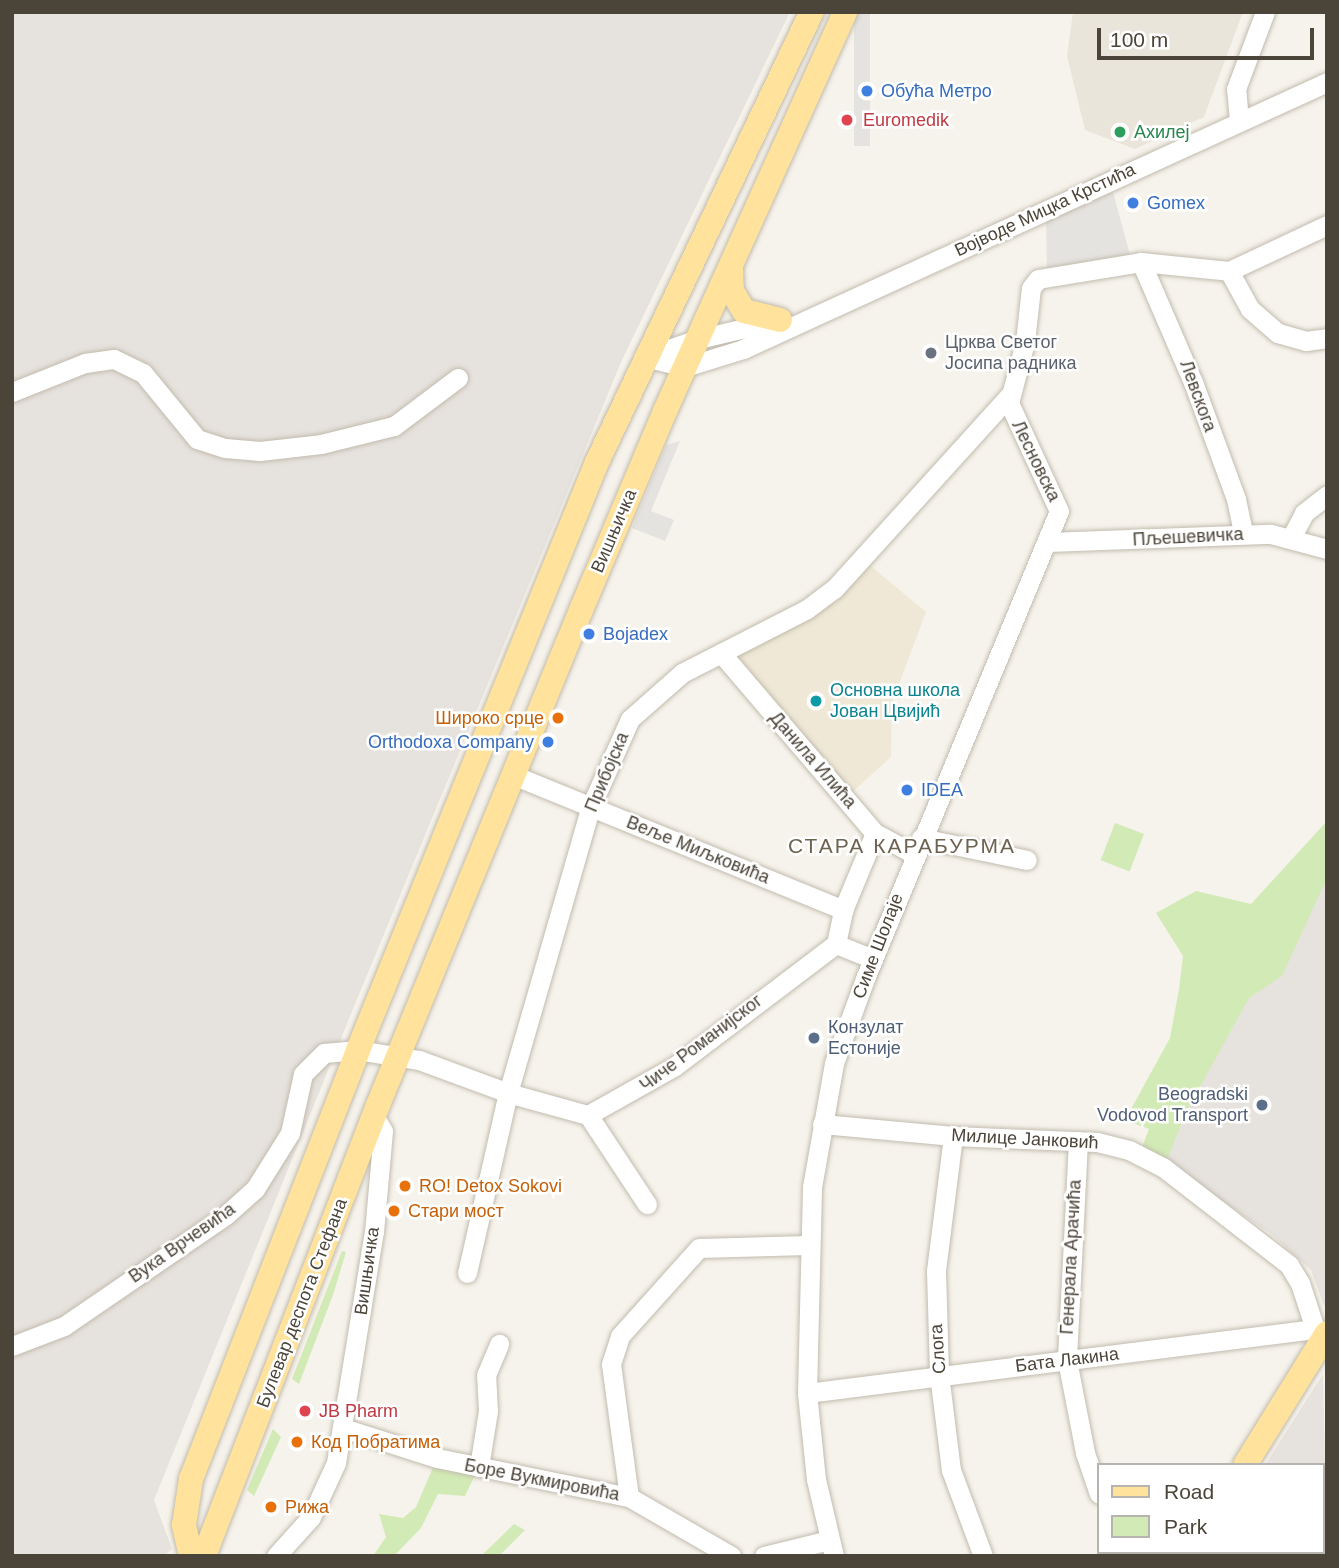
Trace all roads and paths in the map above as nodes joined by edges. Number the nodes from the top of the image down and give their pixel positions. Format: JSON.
{"nodes":[{"id":1,"x":812,"y":12,"type":"edge"},
{"id":2,"x":845,"y":12,"type":"edge"},
{"id":3,"x":1265,"y":12,"type":"edge"},
{"id":4,"x":1327,"y":82,"type":"edge"},
{"id":5,"x":1238,"y":121,"type":"junction"},
{"id":6,"x":1327,"y":225,"type":"edge"},
{"id":7,"x":1141,"y":262,"type":"junction"},
{"id":8,"x":731,"y":268,"type":"junction"},
{"id":9,"x":1229,"y":271,"type":"junction"},
{"id":10,"x":850,"y":299,"type":"junction"},
{"id":11,"x":780,"y":320,"type":"junction"},
{"id":12,"x":1327,"y":338,"type":"edge"},
{"id":13,"x":698,"y":339,"type":"junction"},
{"id":14,"x":645,"y":357,"type":"junction"},
{"id":15,"x":685,"y":367,"type":"junction"},
{"id":16,"x":458,"y":378,"type":"dead end"},
{"id":17,"x":12,"y":392,"type":"edge"},
{"id":18,"x":1009,"y":396,"type":"junction"},
{"id":19,"x":1327,"y":495,"type":"edge"},
{"id":20,"x":1243,"y":533,"type":"junction"},
{"id":21,"x":1292,"y":536,"type":"junction"},
{"id":22,"x":1048,"y":542,"type":"junction"},
{"id":23,"x":1327,"y":549,"type":"edge"},
{"id":24,"x":721,"y":653,"type":"junction"},
{"id":25,"x":513,"y":775,"type":"junction"},
{"id":26,"x":591,"y":806,"type":"junction"},
{"id":27,"x":875,"y":833,"type":"junction"},
{"id":28,"x":918,"y":846,"type":"junction"},
{"id":29,"x":1027,"y":860,"type":"dead end"},
{"id":30,"x":843,"y":910,"type":"junction"},
{"id":31,"x":836,"y":944,"type":"junction"},
{"id":32,"x":873,"y":958,"type":"junction"},
{"id":33,"x":358,"y":1050,"type":"junction"},
{"id":34,"x":398,"y":1055,"type":"junction"},
{"id":35,"x":508,"y":1093,"type":"junction"},
{"id":36,"x":588,"y":1115,"type":"junction"},
{"id":37,"x":374,"y":1116,"type":"junction"},
{"id":38,"x":822,"y":1124,"type":"junction"},
{"id":39,"x":953,"y":1136,"type":"junction"},
{"id":40,"x":1078,"y":1141,"type":"junction"},
{"id":41,"x":647,"y":1204,"type":"dead end"},
{"id":42,"x":807,"y":1245,"type":"junction"},
{"id":43,"x":467,"y":1273,"type":"dead end"},
{"id":44,"x":1322,"y":1333,"type":"edge"},
{"id":45,"x":499,"y":1344,"type":"dead end"},
{"id":46,"x":12,"y":1346,"type":"edge"},
{"id":47,"x":1067,"y":1360,"type":"junction"},
{"id":48,"x":939,"y":1374,"type":"junction"},
{"id":49,"x":807,"y":1393,"type":"junction"},
{"id":50,"x":342,"y":1428,"type":"junction"},
{"id":51,"x":1246,"y":1463,"type":"edge"},
{"id":52,"x":479,"y":1467,"type":"junction"},
{"id":53,"x":1098,"y":1491,"type":"edge"},
{"id":54,"x":629,"y":1497,"type":"junction"},
{"id":55,"x":832,"y":1548,"type":"edge"},
{"id":56,"x":203,"y":1554,"type":"edge"},
{"id":57,"x":276,"y":1556,"type":"edge"},
{"id":58,"x":731,"y":1556,"type":"edge"},
{"id":59,"x":764,"y":1556,"type":"edge"},
{"id":60,"x":983,"y":1556,"type":"edge"}],
"edges":[{"from":1,"to":14,"type":"main road"},
{"from":2,"to":8,"type":"main road","name":"Вишњичка"},
{"from":3,"to":5,"type":"street"},
{"from":4,"to":5,"type":"street","name":"Војводе Мицка Крстића"},
{"from":5,"to":10,"type":"street","name":"Војводе Мицка Крстића"},
{"from":6,"to":9,"type":"street"},
{"from":7,"to":9,"type":"street"},
{"from":7,"to":18,"type":"street"},
{"from":7,"to":20,"type":"street","name":"Левскога"},
{"from":8,"to":11,"type":"main road"},
{"from":8,"to":13,"type":"main road","name":"Вишњичка"},
{"from":9,"to":12,"type":"street"},
{"from":10,"to":11,"type":"street","name":"Војводе Мицка Крстића"},
{"from":10,"to":15,"type":"street","name":"Војводе Мицка Крстића"},
{"from":11,"to":13,"type":"street","name":"Војводе Мицка Крстића"},
{"from":13,"to":14,"type":"street","name":"Војводе Мицка Крстића"},
{"from":13,"to":15,"type":"main road","name":"Вишњичка"},
{"from":14,"to":15,"type":"street"},
{"from":14,"to":33,"type":"main road"},
{"from":15,"to":25,"type":"main road","name":"Вишњичка"},
{"from":16,"to":17,"type":"street"},
{"from":18,"to":22,"type":"street","name":"Лесновска"},
{"from":18,"to":24,"type":"street","name":"Прибојска"},
{"from":19,"to":21,"type":"street"},
{"from":20,"to":21,"type":"street","name":"Пљешевичка"},
{"from":20,"to":22,"type":"street","name":"Пљешевичка"},
{"from":21,"to":23,"type":"street","name":"Пљешевичка"},
{"from":22,"to":28,"type":"street","name":"Симе Шолаје"},
{"from":24,"to":26,"type":"street","name":"Прибојска"},
{"from":24,"to":27,"type":"street","name":"Данила Илића"},
{"from":25,"to":26,"type":"street","name":"Веље Миљковића"},
{"from":25,"to":34,"type":"main road","name":"Вишњичка"},
{"from":26,"to":30,"type":"street","name":"Веље Миљковића"},
{"from":26,"to":35,"type":"street","name":"Прибојска"},
{"from":27,"to":28,"type":"street","name":"Данила Илића"},
{"from":27,"to":30,"type":"street"},
{"from":28,"to":29,"type":"street","name":"Данила Илића"},
{"from":28,"to":32,"type":"street","name":"Симе Шолаје"},
{"from":30,"to":31,"type":"street"},
{"from":31,"to":32,"type":"street"},
{"from":31,"to":36,"type":"street","name":"Чиче Романијског"},
{"from":32,"to":38,"type":"street","name":"Симе Шолаје"},
{"from":33,"to":34,"type":"street","name":"Вука Врчевића"},
{"from":33,"to":46,"type":"street","name":"Вука Врчевића"},
{"from":33,"to":56,"type":"main road","name":"Булевар деспота Стефана"},
{"from":34,"to":35,"type":"street"},
{"from":34,"to":37,"type":"main road","name":"Булевар деспота Стефана"},
{"from":35,"to":36,"type":"street"},
{"from":35,"to":43,"type":"street","name":"Прибојска"},
{"from":36,"to":41,"type":"street"},
{"from":37,"to":50,"type":"street","name":"Вишњичка"},
{"from":37,"to":56,"type":"main road","name":"Булевар деспота Стефана"},
{"from":38,"to":39,"type":"street","name":"Милице Јанковић"},
{"from":38,"to":42,"type":"street","name":"Симе Шолаје"},
{"from":39,"to":40,"type":"street","name":"Милице Јанковић"},
{"from":39,"to":48,"type":"street","name":"Слога"},
{"from":40,"to":44,"type":"street","name":"Милице Јанковић"},
{"from":40,"to":47,"type":"street","name":"Генерала Арачића"},
{"from":42,"to":49,"type":"street","name":"Симе Шолаје"},
{"from":42,"to":54,"type":"street"},
{"from":44,"to":47,"type":"street","name":"Бата Лакина"},
{"from":44,"to":51,"type":"main road"},
{"from":45,"to":52,"type":"street"},
{"from":47,"to":48,"type":"street","name":"Бата Лакина"},
{"from":47,"to":53,"type":"street","name":"Генерала Арачића"},
{"from":48,"to":49,"type":"street","name":"Бата Лакина"},
{"from":48,"to":60,"type":"street","name":"Слога"},
{"from":49,"to":55,"type":"street","name":"Симе Шолаје"},
{"from":50,"to":52,"type":"street","name":"Боре Вукмировића"},
{"from":50,"to":57,"type":"street"},
{"from":52,"to":54,"type":"street","name":"Боре Вукмировића"},
{"from":54,"to":58,"type":"street","name":"Боре Вукмировића"},
{"from":55,"to":59,"type":"street"}]}
